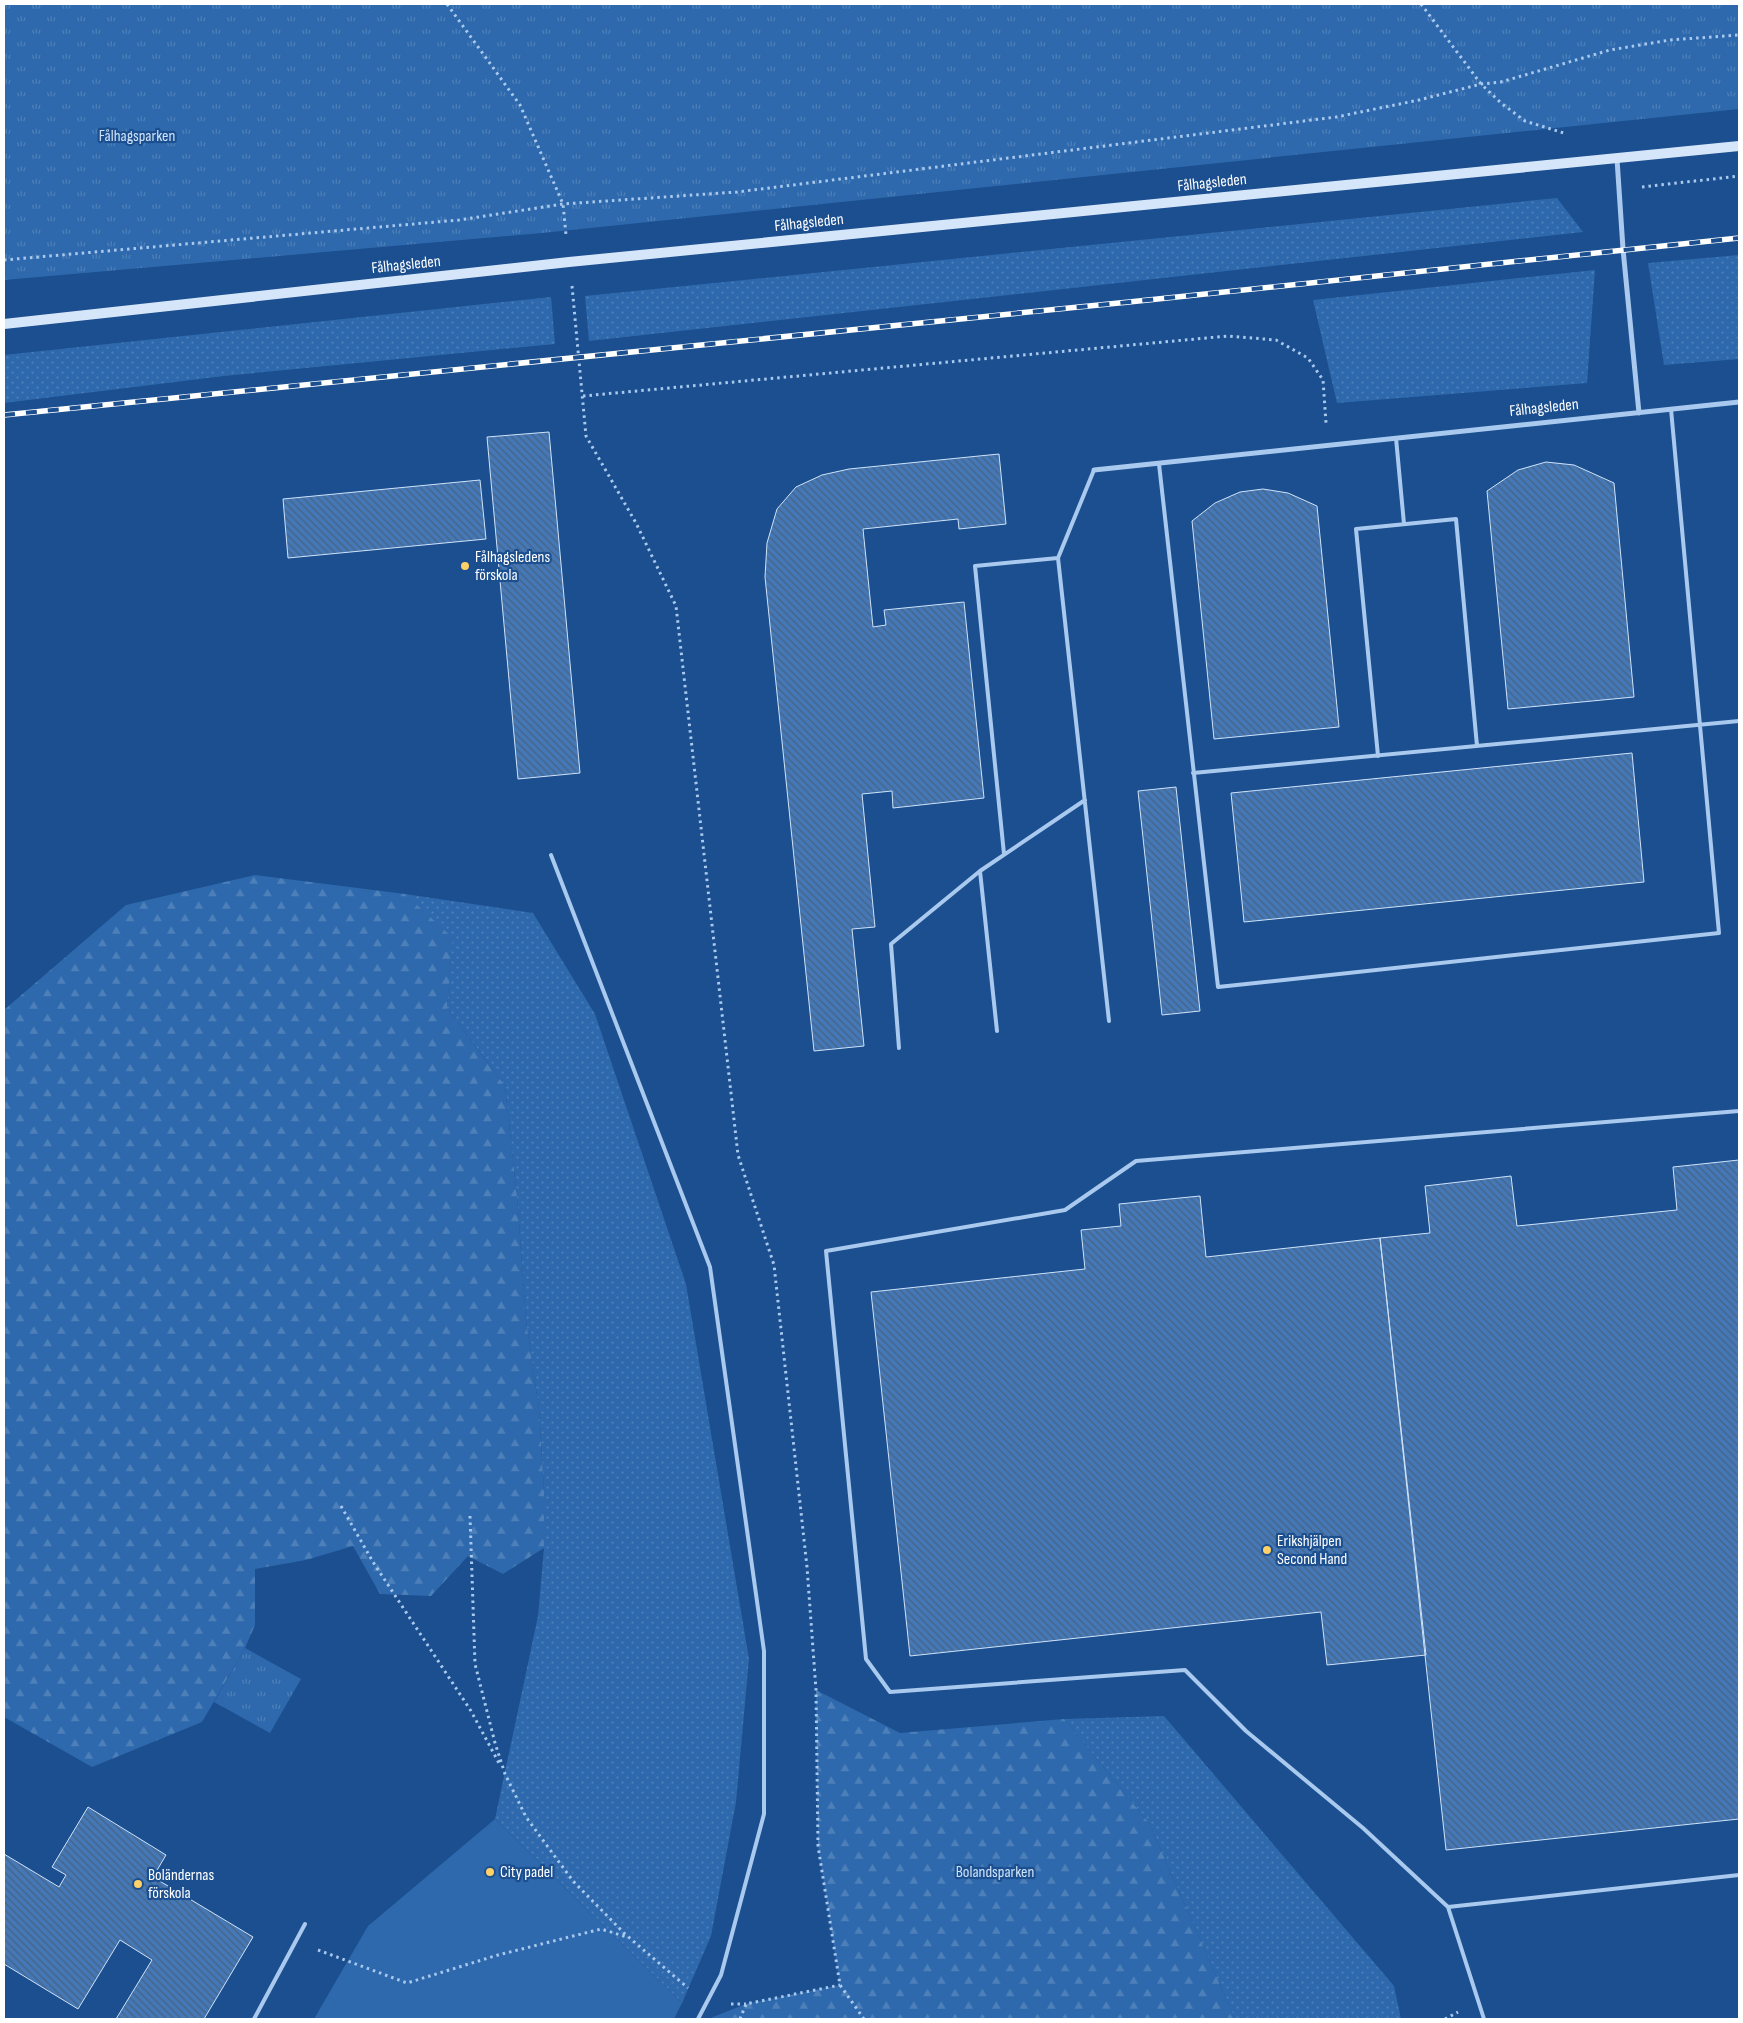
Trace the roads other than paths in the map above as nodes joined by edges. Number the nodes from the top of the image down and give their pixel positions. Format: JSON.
{"nodes":[{"id":1,"x":1739,"y":146,"type":"edge"},
{"id":2,"x":1617,"y":158,"type":"junction"},
{"id":3,"x":4,"y":324,"type":"edge"},
{"id":4,"x":1739,"y":402,"type":"edge"},
{"id":5,"x":1671,"y":409,"type":"junction"},
{"id":6,"x":1639,"y":412,"type":"junction"},
{"id":7,"x":1396,"y":438,"type":"junction"},
{"id":8,"x":1159,"y":464,"type":"junction"},
{"id":9,"x":1094,"y":470,"type":"joint"},
{"id":10,"x":1404,"y":524,"type":"junction"},
{"id":11,"x":1058,"y":558,"type":"junction"},
{"id":12,"x":1739,"y":721,"type":"edge"},
{"id":13,"x":1700,"y":725,"type":"junction"},
{"id":14,"x":1477,"y":746,"type":"junction"},
{"id":15,"x":1378,"y":756,"type":"junction"},
{"id":16,"x":1193,"y":773,"type":"junction"},
{"id":17,"x":1085,"y":800,"type":"junction"},
{"id":18,"x":1004,"y":854,"type":"junction"},
{"id":19,"x":551,"y":855,"type":"dead end"},
{"id":20,"x":980,"y":871,"type":"junction"},
{"id":21,"x":1109,"y":1021,"type":"dead end"},
{"id":22,"x":997,"y":1031,"type":"dead end"},
{"id":23,"x":898,"y":1048,"type":"dead end"},
{"id":24,"x":1739,"y":1111,"type":"edge"},
{"id":25,"x":1739,"y":1875,"type":"edge"},
{"id":26,"x":1448,"y":1907,"type":"junction"},
{"id":27,"x":306,"y":1924,"type":"dead end"},
{"id":28,"x":254,"y":2019,"type":"edge"},
{"id":29,"x":698,"y":2019,"type":"edge"},
{"id":30,"x":1484,"y":2019,"type":"edge"}],
"edges":[{"from":1,"to":2,"type":"main road","name":"Fålhagsleden"},
{"from":2,"to":3,"type":"main road","name":"Fålhagsleden"},
{"from":2,"to":6,"type":"street"},
{"from":4,"to":5,"type":"street","name":"Fålhagsleden"},
{"from":5,"to":6,"type":"street","name":"Fålhagsleden"},
{"from":5,"to":13,"type":"lane"},
{"from":6,"to":7,"type":"street","name":"Fålhagsleden"},
{"from":7,"to":8,"type":"street","name":"Fålhagsleden"},
{"from":7,"to":10,"type":"lane"},
{"from":8,"to":9,"type":"street","name":"Fålhagsleden"},
{"from":8,"to":16,"type":"lane"},
{"from":9,"to":11,"type":"lane"},
{"from":10,"to":14,"type":"lane"},
{"from":10,"to":15,"type":"lane"},
{"from":11,"to":17,"type":"lane"},
{"from":11,"to":18,"type":"lane"},
{"from":12,"to":13,"type":"lane"},
{"from":13,"to":14,"type":"lane"},
{"from":13,"to":16,"type":"lane"},
{"from":14,"to":15,"type":"lane"},
{"from":15,"to":16,"type":"lane"},
{"from":17,"to":18,"type":"lane"},
{"from":17,"to":21,"type":"lane"},
{"from":18,"to":20,"type":"lane"},
{"from":19,"to":29,"type":"lane"},
{"from":20,"to":22,"type":"lane"},
{"from":20,"to":23,"type":"lane"},
{"from":24,"to":26,"type":"lane"},
{"from":25,"to":26,"type":"lane"},
{"from":26,"to":30,"type":"lane"},
{"from":27,"to":28,"type":"lane"}]}
